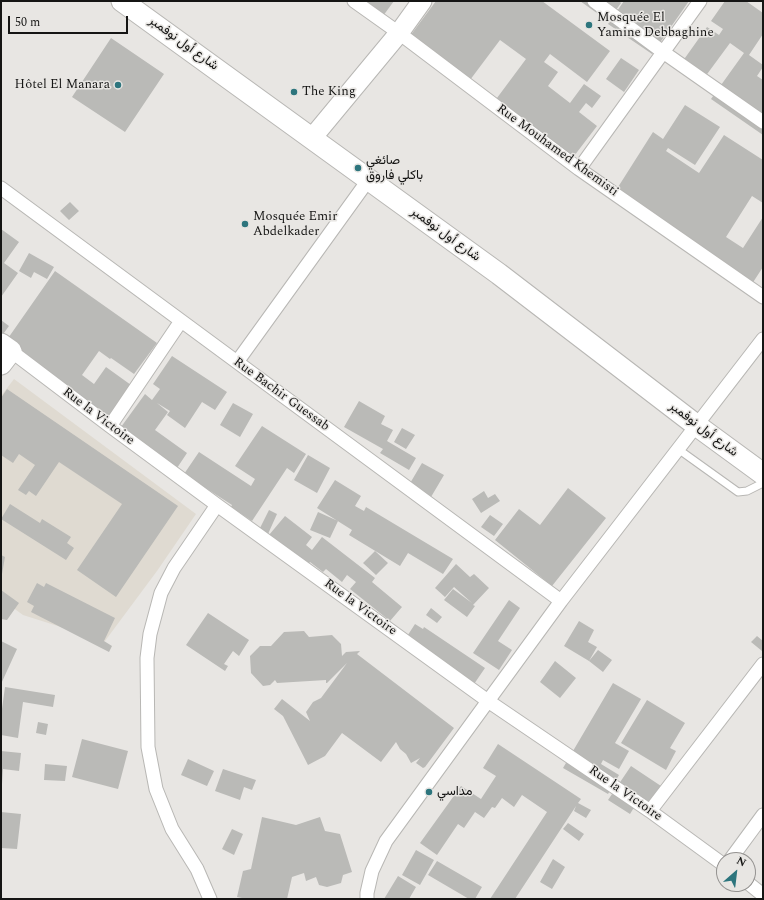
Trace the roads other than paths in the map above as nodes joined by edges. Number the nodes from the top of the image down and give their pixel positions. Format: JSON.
{"nodes":[{"id":1,"x":122,"y":1,"type":"edge"},
{"id":2,"x":354,"y":1,"type":"edge"},
{"id":3,"x":422,"y":1,"type":"edge"},
{"id":4,"x":594,"y":1,"type":"edge"},
{"id":5,"x":700,"y":1,"type":"edge"},
{"id":6,"x":399,"y":33,"type":"junction"},
{"id":7,"x":663,"y":52,"type":"junction"},
{"id":8,"x":763,"y":122,"type":"edge"},
{"id":9,"x":312,"y":138,"type":"junction"},
{"id":10,"x":579,"y":169,"type":"junction"},
{"id":11,"x":369,"y":179,"type":"junction"},
{"id":12,"x":1,"y":188,"type":"edge"},
{"id":13,"x":763,"y":297,"type":"edge"},
{"id":14,"x":180,"y":321,"type":"junction"},
{"id":15,"x":763,"y":339,"type":"edge"},
{"id":16,"x":4,"y":353,"type":"edge"},
{"id":17,"x":237,"y":362,"type":"junction"},
{"id":18,"x":696,"y":425,"type":"junction"},
{"id":19,"x":110,"y":426,"type":"junction"},
{"id":20,"x":678,"y":449,"type":"junction"},
{"id":21,"x":763,"y":474,"type":"edge"},
{"id":22,"x":763,"y":483,"type":"edge"},
{"id":23,"x":217,"y":505,"type":"junction"},
{"id":24,"x":561,"y":601,"type":"junction"},
{"id":25,"x":763,"y":664,"type":"edge"},
{"id":26,"x":488,"y":701,"type":"junction"},
{"id":27,"x":650,"y":811,"type":"junction"},
{"id":28,"x":763,"y":815,"type":"edge"},
{"id":29,"x":736,"y":852,"type":"edge"},
{"id":30,"x":716,"y":859,"type":"edge"},
{"id":31,"x":210,"y":899,"type":"edge"},
{"id":32,"x":367,"y":899,"type":"edge"}],
"edges":[{"from":1,"to":9,"type":"main road","name":"شارع أول نوفمبر"},
{"from":2,"to":6,"type":"street","name":"Rue Mouhamed Khemisti"},
{"from":3,"to":6,"type":"main road"},
{"from":4,"to":7,"type":"street"},
{"from":5,"to":7,"type":"street"},
{"from":6,"to":9,"type":"main road"},
{"from":6,"to":10,"type":"street","name":"Rue Mouhamed Khemisti"},
{"from":7,"to":8,"type":"street"},
{"from":7,"to":10,"type":"street"},
{"from":9,"to":11,"type":"main road","name":"شارع أول نوفمبر"},
{"from":10,"to":13,"type":"street","name":"Rue Mouhamed Khemisti"},
{"from":11,"to":17,"type":"street"},
{"from":11,"to":18,"type":"main road","name":"شارع أول نوفمبر"},
{"from":12,"to":14,"type":"street","name":"Rue Bachir Guessab"},
{"from":14,"to":17,"type":"street","name":"Rue Bachir Guessab"},
{"from":14,"to":19,"type":"street"},
{"from":15,"to":18,"type":"street"},
{"from":16,"to":19,"type":"street","name":"Rue la Victoire"},
{"from":17,"to":24,"type":"street","name":"Rue Bachir Guessab"},
{"from":18,"to":20,"type":"street"},
{"from":18,"to":21,"type":"main road","name":"شارع أول نوفمبر"},
{"from":19,"to":23,"type":"street","name":"Rue la Victoire"},
{"from":20,"to":22,"type":"lane"},
{"from":20,"to":24,"type":"street"},
{"from":23,"to":26,"type":"street","name":"Rue la Victoire"},
{"from":23,"to":31,"type":"street"},
{"from":24,"to":26,"type":"street"},
{"from":25,"to":27,"type":"street"},
{"from":26,"to":27,"type":"street","name":"Rue la Victoire"},
{"from":26,"to":32,"type":"street"},
{"from":27,"to":30,"type":"street","name":"Rue la Victoire"},
{"from":28,"to":29,"type":"street"}]}
